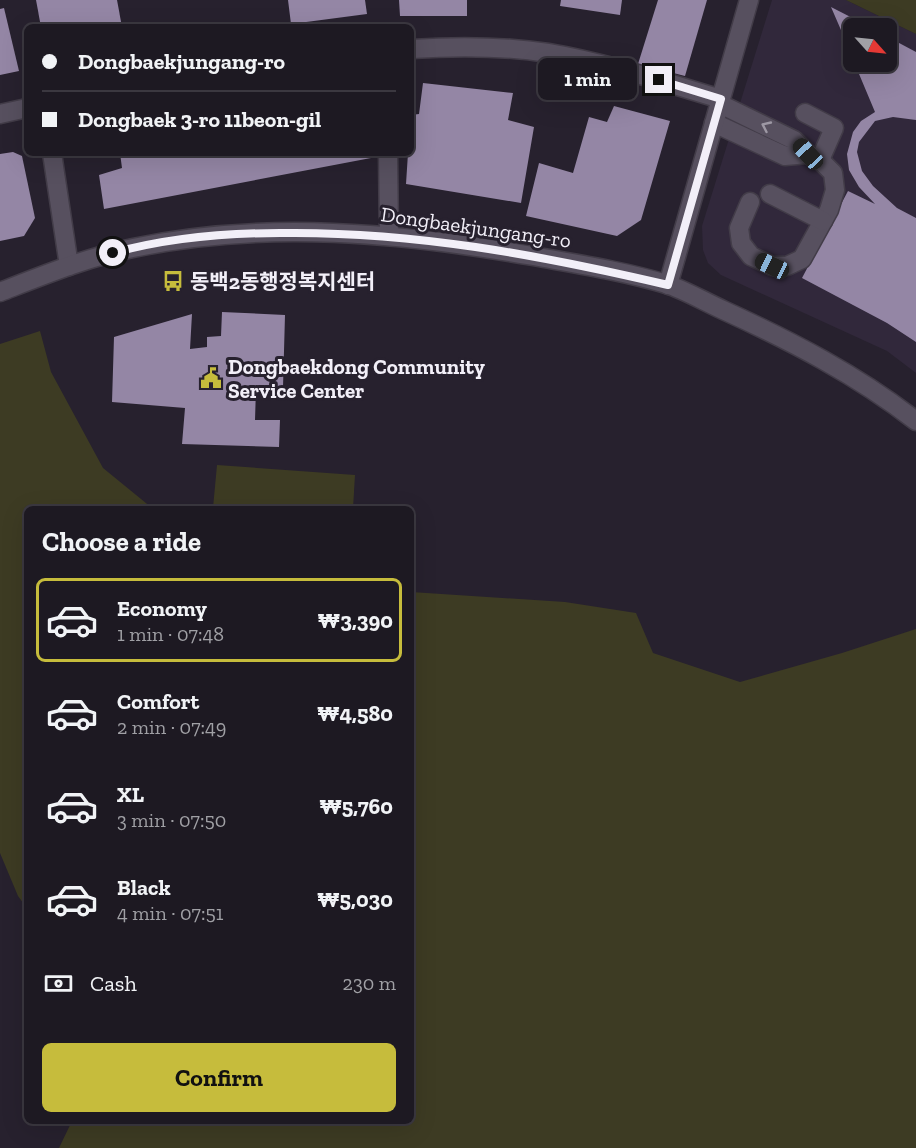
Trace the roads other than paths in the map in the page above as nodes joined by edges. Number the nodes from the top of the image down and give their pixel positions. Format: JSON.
{"nodes":[{"id":1,"x":749,"y":0,"type":"edge"},
{"id":2,"x":414,"y":49,"type":"edge"},
{"id":3,"x":720,"y":101,"type":"junction"},
{"id":4,"x":24,"y":109,"type":"edge"},
{"id":5,"x":805,"y":113,"type":"dead end"},
{"id":6,"x":0,"y":114,"type":"edge"},
{"id":7,"x":714,"y":123,"type":"junction"},
{"id":8,"x":52,"y":156,"type":"edge"},
{"id":9,"x":388,"y":156,"type":"edge"},
{"id":10,"x":814,"y":157,"type":"junction"},
{"id":11,"x":770,"y":194,"type":"dead end"},
{"id":12,"x":750,"y":202,"type":"dead end"},
{"id":13,"x":823,"y":221,"type":"junction"},
{"id":14,"x":389,"y":236,"type":"junction"},
{"id":15,"x":69,"y":266,"type":"junction"},
{"id":16,"x":668,"y":285,"type":"junction"},
{"id":17,"x":0,"y":292,"type":"edge"},
{"id":18,"x":916,"y":421,"type":"edge"}],
"edges":[{"from":1,"to":3,"type":"street"},
{"from":2,"to":3,"type":"street"},
{"from":3,"to":7,"type":"street"},
{"from":10,"to":3,"type":"street","one_way":true},
{"from":4,"to":6,"type":"street"},
{"from":5,"to":10,"type":"street"},
{"from":7,"to":10,"type":"street"},
{"from":7,"to":16,"type":"street"},
{"from":8,"to":15,"type":"street"},
{"from":9,"to":14,"type":"street"},
{"from":10,"to":13,"type":"street"},
{"from":11,"to":13,"type":"street"},
{"from":12,"to":13,"type":"street"},
{"from":14,"to":15,"type":"street","name":"Dongbaekjungang-ro"},
{"from":14,"to":16,"type":"street","name":"Dongbaekjungang-ro"},
{"from":15,"to":17,"type":"street","name":"Dongbaekjungang-ro"},
{"from":16,"to":18,"type":"street","name":"Dongbaekjungang-ro"}]}
